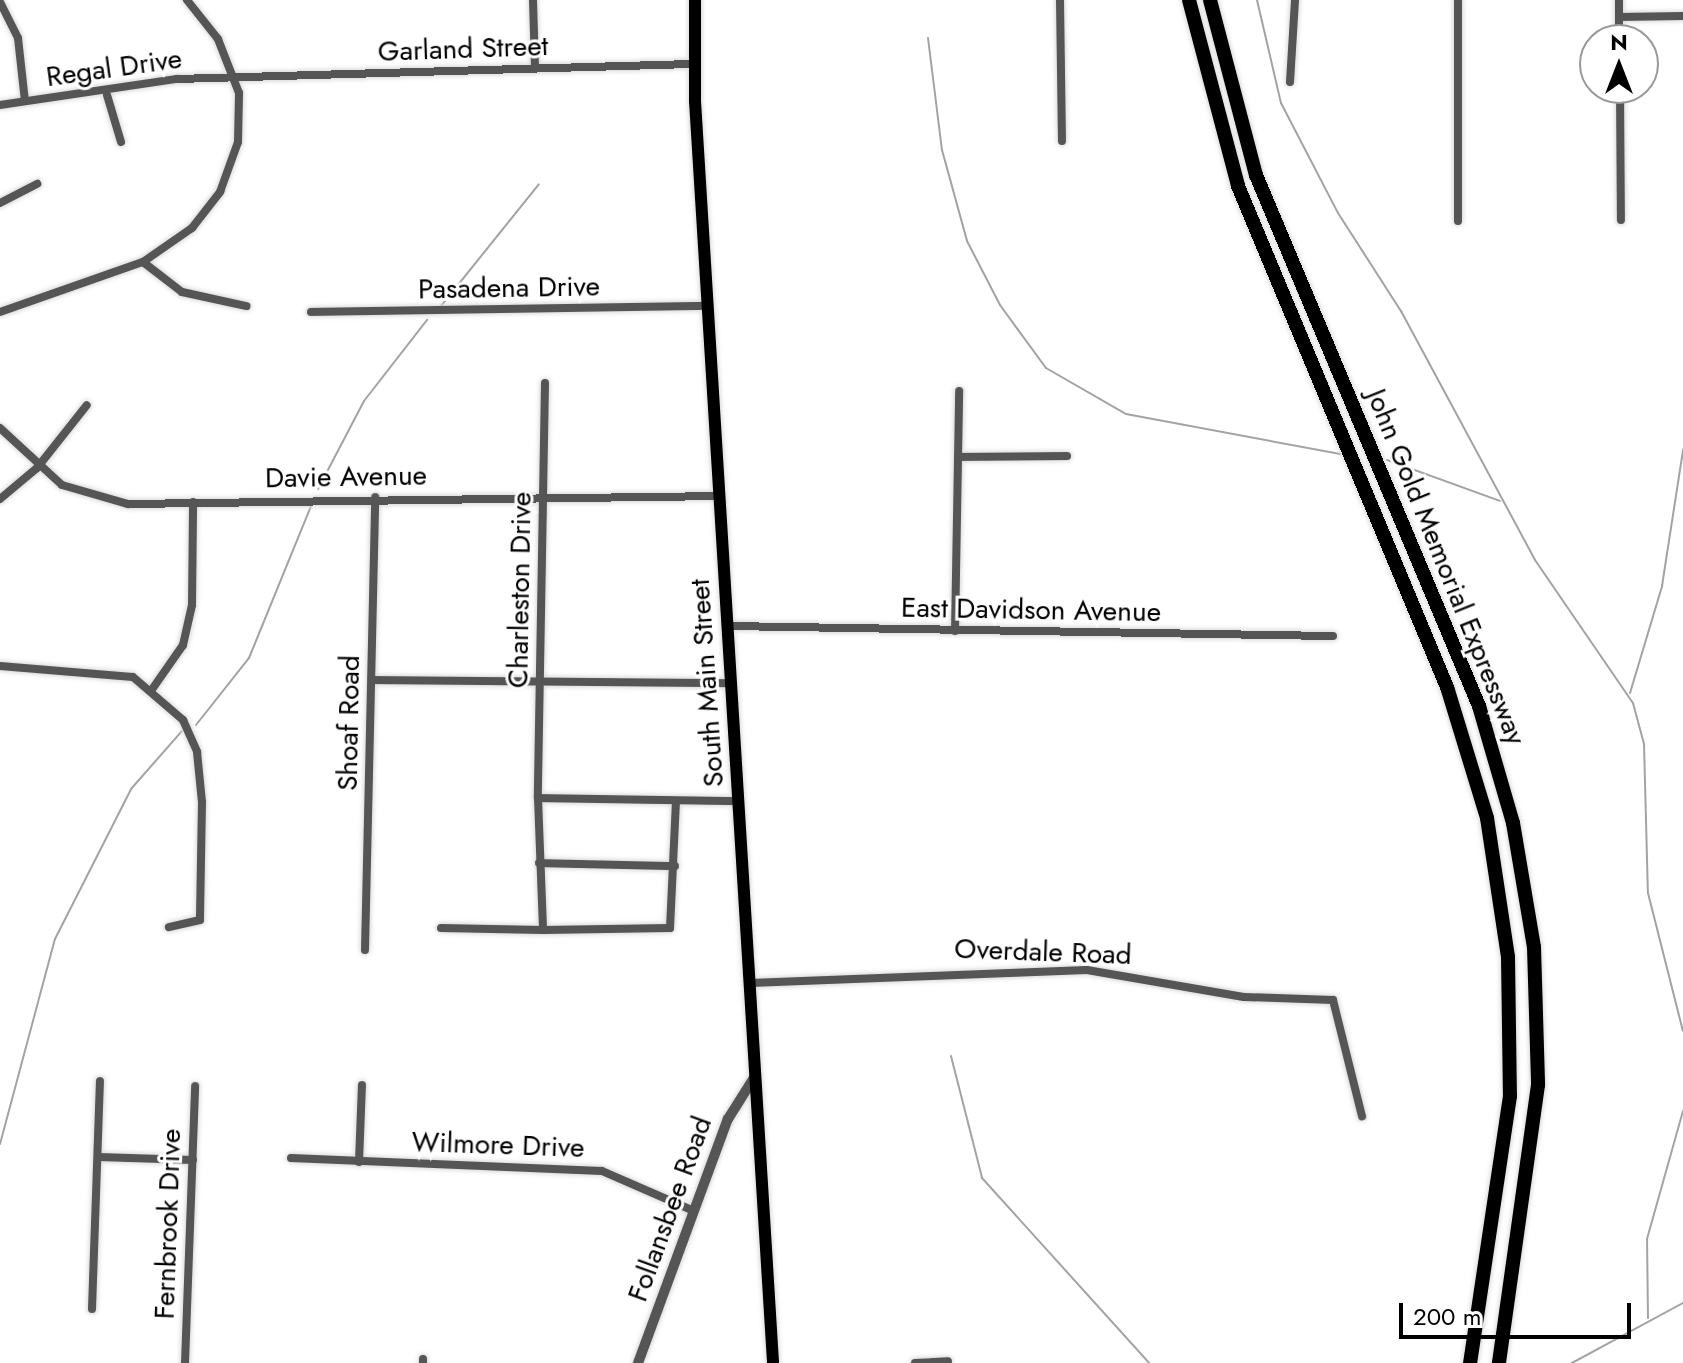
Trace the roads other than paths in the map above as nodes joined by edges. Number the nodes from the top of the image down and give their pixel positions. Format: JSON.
{"nodes":[{"id":1,"x":187,"y":0,"type":"edge"},
{"id":2,"x":533,"y":0,"type":"edge"},
{"id":3,"x":695,"y":0,"type":"edge"},
{"id":4,"x":1060,"y":0,"type":"edge"},
{"id":5,"x":1189,"y":0,"type":"edge"},
{"id":6,"x":1210,"y":0,"type":"edge"},
{"id":7,"x":1295,"y":0,"type":"edge"},
{"id":8,"x":1458,"y":0,"type":"edge"},
{"id":9,"x":1619,"y":0,"type":"edge"},
{"id":10,"x":0,"y":2,"type":"edge"},
{"id":11,"x":1683,"y":16,"type":"edge"},
{"id":12,"x":1619,"y":17,"type":"junction"},
{"id":13,"x":1619,"y":24,"type":"edge"},
{"id":14,"x":693,"y":64,"type":"junction"},
{"id":15,"x":535,"y":69,"type":"junction"},
{"id":16,"x":234,"y":78,"type":"junction"},
{"id":17,"x":1290,"y":82,"type":"dead end"},
{"id":18,"x":107,"y":95,"type":"junction"},
{"id":19,"x":25,"y":101,"type":"junction"},
{"id":20,"x":1620,"y":104,"type":"edge"},
{"id":21,"x":0,"y":105,"type":"edge"},
{"id":22,"x":1062,"y":141,"type":"dead end"},
{"id":23,"x":121,"y":142,"type":"dead end"},
{"id":24,"x":37,"y":184,"type":"dead end"},
{"id":25,"x":0,"y":203,"type":"edge"},
{"id":26,"x":1621,"y":220,"type":"dead end"},
{"id":27,"x":1458,"y":221,"type":"dead end"},
{"id":28,"x":143,"y":262,"type":"junction"},
{"id":29,"x":246,"y":306,"type":"dead end"},
{"id":30,"x":708,"y":306,"type":"junction"},
{"id":31,"x":0,"y":312,"type":"edge"},
{"id":32,"x":311,"y":312,"type":"dead end"},
{"id":33,"x":545,"y":383,"type":"dead end"},
{"id":34,"x":959,"y":391,"type":"dead end"},
{"id":35,"x":87,"y":405,"type":"dead end"},
{"id":36,"x":0,"y":428,"type":"edge"},
{"id":37,"x":1067,"y":456,"type":"dead end"},
{"id":38,"x":958,"y":457,"type":"junction"},
{"id":39,"x":37,"y":468,"type":"junction"},
{"id":40,"x":720,"y":496,"type":"junction"},
{"id":41,"x":375,"y":497,"type":"junction"},
{"id":42,"x":0,"y":499,"type":"edge"},
{"id":43,"x":544,"y":499,"type":"junction"},
{"id":44,"x":193,"y":502,"type":"junction"},
{"id":45,"x":728,"y":626,"type":"junction"},
{"id":46,"x":955,"y":631,"type":"junction"},
{"id":47,"x":1333,"y":636,"type":"dead end"},
{"id":48,"x":0,"y":666,"type":"edge"},
{"id":49,"x":372,"y":680,"type":"junction"},
{"id":50,"x":540,"y":683,"type":"junction"},
{"id":51,"x":731,"y":683,"type":"junction"},
{"id":52,"x":153,"y":688,"type":"junction"},
{"id":53,"x":538,"y":798,"type":"junction"},
{"id":54,"x":676,"y":801,"type":"junction"},
{"id":55,"x":739,"y":801,"type":"junction"},
{"id":56,"x":539,"y":863,"type":"junction"},
{"id":57,"x":675,"y":866,"type":"junction"},
{"id":58,"x":169,"y":927,"type":"dead end"},
{"id":59,"x":441,"y":928,"type":"dead end"},
{"id":60,"x":543,"y":930,"type":"junction"},
{"id":61,"x":365,"y":950,"type":"dead end"},
{"id":62,"x":750,"y":983,"type":"junction"},
{"id":63,"x":755,"y":1076,"type":"junction"},
{"id":64,"x":100,"y":1081,"type":"dead end"},
{"id":65,"x":362,"y":1085,"type":"dead end"},
{"id":66,"x":195,"y":1086,"type":"dead end"},
{"id":67,"x":1362,"y":1116,"type":"dead end"},
{"id":68,"x":98,"y":1157,"type":"junction"},
{"id":69,"x":291,"y":1158,"type":"dead end"},
{"id":70,"x":193,"y":1160,"type":"junction"},
{"id":71,"x":359,"y":1162,"type":"junction"},
{"id":72,"x":694,"y":1211,"type":"junction"},
{"id":73,"x":92,"y":1309,"type":"dead end"},
{"id":74,"x":948,"y":1361,"type":"dead end"},
{"id":75,"x":185,"y":1363,"type":"edge"},
{"id":76,"x":638,"y":1363,"type":"edge"},
{"id":77,"x":773,"y":1363,"type":"edge"},
{"id":78,"x":915,"y":1363,"type":"edge"},
{"id":79,"x":1470,"y":1363,"type":"edge"},
{"id":80,"x":1499,"y":1363,"type":"edge"}],
"edges":[{"from":1,"to":16,"type":"street"},
{"from":2,"to":15,"type":"street"},
{"from":3,"to":14,"type":"main road","name":"South Main Street"},
{"from":4,"to":22,"type":"street"},
{"from":5,"to":79,"type":"highway","name":"John Gold Memorial Expressway"},
{"from":6,"to":80,"type":"highway","name":"John Gold Memorial Expressway"},
{"from":7,"to":17,"type":"street"},
{"from":8,"to":27,"type":"street"},
{"from":9,"to":12,"type":"street"},
{"from":10,"to":19,"type":"street"},
{"from":11,"to":12,"type":"street"},
{"from":12,"to":13,"type":"street"},
{"from":14,"to":15,"type":"street","name":"Garland Street"},
{"from":14,"to":30,"type":"main road","name":"South Main Street"},
{"from":15,"to":16,"type":"street","name":"Garland Street"},
{"from":16,"to":18,"type":"street","name":"Regal Drive"},
{"from":16,"to":28,"type":"street"},
{"from":18,"to":19,"type":"street","name":"Regal Drive"},
{"from":18,"to":23,"type":"street"},
{"from":19,"to":21,"type":"street","name":"Regal Drive"},
{"from":20,"to":26,"type":"street"},
{"from":24,"to":25,"type":"street"},
{"from":28,"to":29,"type":"street"},
{"from":28,"to":31,"type":"street"},
{"from":30,"to":32,"type":"street","name":"Pasadena Drive"},
{"from":30,"to":40,"type":"main road","name":"South Main Street"},
{"from":33,"to":43,"type":"street","name":"Charleston Drive"},
{"from":34,"to":38,"type":"street"},
{"from":35,"to":39,"type":"street"},
{"from":36,"to":39,"type":"street","name":"Davie Avenue"},
{"from":37,"to":38,"type":"street"},
{"from":38,"to":46,"type":"street"},
{"from":39,"to":42,"type":"street"},
{"from":39,"to":44,"type":"street","name":"Davie Avenue"},
{"from":40,"to":43,"type":"street","name":"Davie Avenue"},
{"from":40,"to":45,"type":"main road","name":"South Main Street"},
{"from":41,"to":43,"type":"street","name":"Davie Avenue"},
{"from":41,"to":44,"type":"street","name":"Davie Avenue"},
{"from":41,"to":49,"type":"street","name":"Shoaf Road"},
{"from":43,"to":50,"type":"street","name":"Charleston Drive"},
{"from":44,"to":52,"type":"street"},
{"from":45,"to":46,"type":"street","name":"East Davidson Avenue"},
{"from":45,"to":51,"type":"main road","name":"South Main Street"},
{"from":46,"to":47,"type":"street","name":"East Davidson Avenue"},
{"from":48,"to":52,"type":"street"},
{"from":49,"to":50,"type":"street"},
{"from":49,"to":61,"type":"street","name":"Shoaf Road"},
{"from":50,"to":51,"type":"street"},
{"from":50,"to":53,"type":"street","name":"Charleston Drive"},
{"from":51,"to":55,"type":"main road","name":"South Main Street"},
{"from":52,"to":58,"type":"street"},
{"from":53,"to":54,"type":"street"},
{"from":53,"to":56,"type":"street","name":"Charleston Drive"},
{"from":54,"to":55,"type":"street"},
{"from":54,"to":57,"type":"street"},
{"from":55,"to":62,"type":"main road","name":"South Main Street"},
{"from":56,"to":57,"type":"street"},
{"from":56,"to":60,"type":"street","name":"Charleston Drive"},
{"from":57,"to":60,"type":"street"},
{"from":59,"to":60,"type":"street"},
{"from":62,"to":63,"type":"main road","name":"South Main Street"},
{"from":62,"to":67,"type":"street","name":"Overdale Road"},
{"from":63,"to":72,"type":"street","name":"Follansbee Road"},
{"from":63,"to":77,"type":"main road","name":"South Main Street"},
{"from":64,"to":68,"type":"street"},
{"from":65,"to":71,"type":"street"},
{"from":66,"to":70,"type":"street","name":"Fernbrook Drive"},
{"from":68,"to":70,"type":"street"},
{"from":68,"to":73,"type":"street"},
{"from":69,"to":71,"type":"street","name":"Wilmore Drive"},
{"from":70,"to":75,"type":"street","name":"Fernbrook Drive"},
{"from":71,"to":72,"type":"street","name":"Wilmore Drive"},
{"from":72,"to":76,"type":"street","name":"Follansbee Road"},
{"from":74,"to":78,"type":"street"}]}
